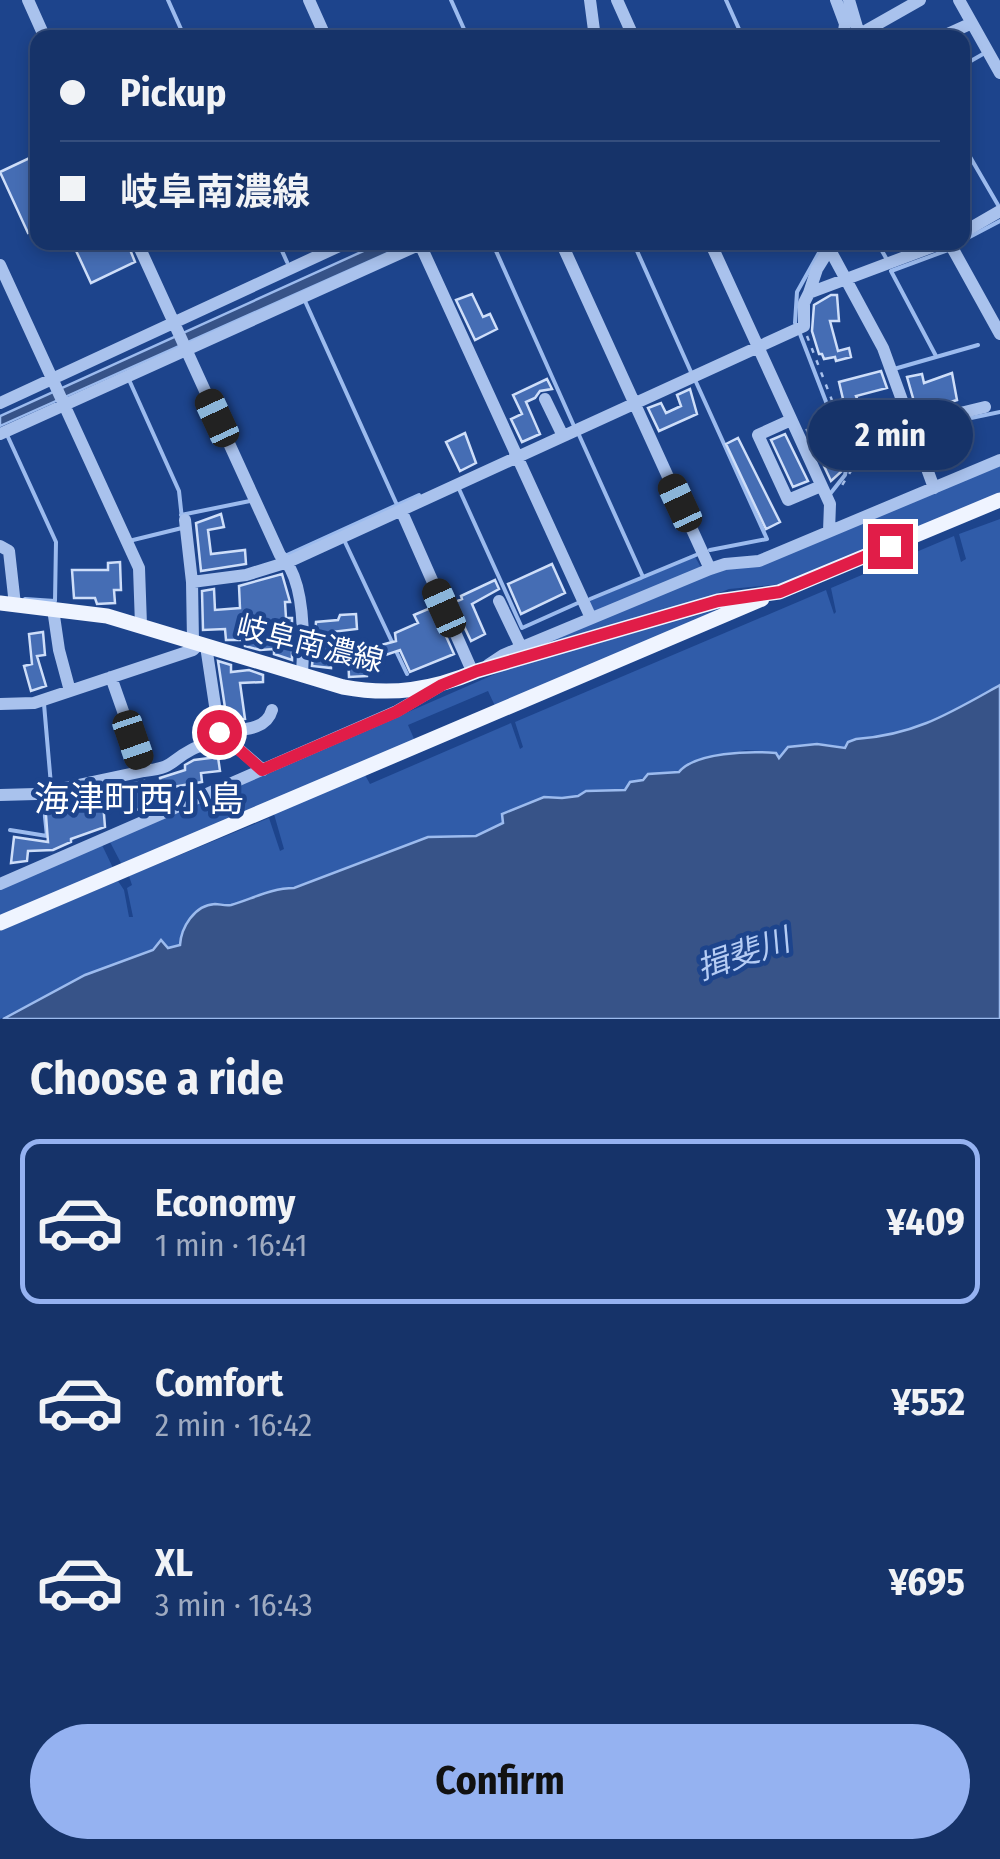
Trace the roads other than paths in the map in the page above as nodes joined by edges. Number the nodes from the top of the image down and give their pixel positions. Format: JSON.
{"nodes":[{"id":1,"x":28,"y":0,"type":"edge"},
{"id":2,"x":310,"y":0,"type":"edge"},
{"id":3,"x":590,"y":0,"type":"edge"},
{"id":4,"x":617,"y":0,"type":"edge"},
{"id":5,"x":836,"y":0,"type":"edge"},
{"id":6,"x":849,"y":0,"type":"edge"},
{"id":7,"x":920,"y":0,"type":"edge"},
{"id":8,"x":960,"y":0,"type":"edge"},
{"id":9,"x":624,"y":16,"type":"junction"},
{"id":10,"x":972,"y":23,"type":"junction"},
{"id":11,"x":41,"y":30,"type":"edge"},
{"id":12,"x":323,"y":30,"type":"edge"},
{"id":13,"x":593,"y":30,"type":"edge"},
{"id":14,"x":623,"y":30,"type":"edge"},
{"id":15,"x":630,"y":30,"type":"edge"},
{"id":16,"x":845,"y":30,"type":"edge"},
{"id":17,"x":855,"y":30,"type":"edge"},
{"id":18,"x":867,"y":30,"type":"edge"},
{"id":19,"x":957,"y":30,"type":"edge"},
{"id":20,"x":1000,"y":73,"type":"edge"},
{"id":21,"x":1000,"y":211,"type":"edge"},
{"id":22,"x":970,"y":228,"type":"edge"},
{"id":23,"x":141,"y":250,"type":"edge"},
{"id":24,"x":332,"y":250,"type":"edge"},
{"id":25,"x":406,"y":250,"type":"edge"},
{"id":26,"x":425,"y":250,"type":"edge"},
{"id":27,"x":565,"y":250,"type":"edge"},
{"id":28,"x":714,"y":250,"type":"edge"},
{"id":29,"x":828,"y":250,"type":"edge"},
{"id":30,"x":833,"y":250,"type":"edge"},
{"id":31,"x":926,"y":250,"type":"edge"},
{"id":32,"x":952,"y":250,"type":"edge"},
{"id":33,"x":0,"y":265,"type":"edge"},
{"id":34,"x":848,"y":280,"type":"junction"},
{"id":35,"x":809,"y":293,"type":"junction"},
{"id":36,"x":175,"y":327,"type":"junction"},
{"id":37,"x":1000,"y":334,"type":"edge"},
{"id":38,"x":758,"y":348,"type":"junction"},
{"id":39,"x":185,"y":349,"type":"junction"},
{"id":40,"x":58,"y":392,"type":"junction"},
{"id":41,"x":545,"y":399,"type":"dead end"},
{"id":42,"x":0,"y":402,"type":"edge"},
{"id":43,"x":634,"y":404,"type":"junction"},
{"id":44,"x":985,"y":407,"type":"dead end"},
{"id":45,"x":791,"y":420,"type":"junction"},
{"id":46,"x":911,"y":425,"type":"junction"},
{"id":47,"x":0,"y":434,"type":"edge"},
{"id":48,"x":563,"y":436,"type":"junction"},
{"id":49,"x":517,"y":456,"type":"junction"},
{"id":50,"x":1000,"y":460,"type":"edge"},
{"id":51,"x":822,"y":486,"type":"junction"},
{"id":52,"x":934,"y":488,"type":"junction"},
{"id":53,"x":1000,"y":500,"type":"edge"},
{"id":54,"x":401,"y":510,"type":"junction"},
{"id":55,"x":185,"y":520,"type":"dead end"},
{"id":56,"x":829,"y":531,"type":"junction"},
{"id":57,"x":0,"y":546,"type":"edge"},
{"id":58,"x":288,"y":562,"type":"junction"},
{"id":59,"x":710,"y":569,"type":"junction"},
{"id":60,"x":192,"y":582,"type":"junction"},
{"id":61,"x":780,"y":592,"type":"junction"},
{"id":62,"x":498,"y":601,"type":"dead end"},
{"id":63,"x":8,"y":604,"type":"edge"},
{"id":64,"x":54,"y":608,"type":"junction"},
{"id":65,"x":591,"y":618,"type":"junction"},
{"id":66,"x":141,"y":626,"type":"junction"},
{"id":67,"x":200,"y":643,"type":"junction"},
{"id":68,"x":521,"y":648,"type":"junction"},
{"id":69,"x":475,"y":672,"type":"junction"},
{"id":70,"x":302,"y":674,"type":"junction"},
{"id":71,"x":111,"y":677,"type":"junction"},
{"id":72,"x":442,"y":685,"type":"junction"},
{"id":73,"x":70,"y":691,"type":"junction"},
{"id":74,"x":0,"y":704,"type":"edge"},
{"id":75,"x":272,"y":710,"type":"dead end"},
{"id":76,"x":221,"y":734,"type":"junction"},
{"id":77,"x":262,"y":770,"type":"junction"},
{"id":78,"x":144,"y":771,"type":"junction"},
{"id":79,"x":0,"y":794,"type":"edge"},
{"id":80,"x":0,"y":884,"type":"edge"},
{"id":81,"x":0,"y":923,"type":"edge"}],
"edges":[{"from":1,"to":11,"type":"street"},
{"from":2,"to":12,"type":"street"},
{"from":3,"to":13,"type":"street"},
{"from":4,"to":9,"type":"street"},
{"from":5,"to":16,"type":"street"},
{"from":6,"to":17,"type":"street"},
{"from":7,"to":18,"type":"street"},
{"from":8,"to":10,"type":"street"},
{"from":9,"to":14,"type":"street"},
{"from":9,"to":15,"type":"street"},
{"from":10,"to":19,"type":"street"},
{"from":10,"to":20,"type":"street"},
{"from":21,"to":22,"type":"street"},
{"from":23,"to":36,"type":"street"},
{"from":24,"to":36,"type":"street"},
{"from":25,"to":39,"type":"street"},
{"from":26,"to":49,"type":"street"},
{"from":27,"to":43,"type":"street"},
{"from":28,"to":38,"type":"street"},
{"from":29,"to":35,"type":"street"},
{"from":30,"to":34,"type":"street"},
{"from":31,"to":34,"type":"street"},
{"from":32,"to":37,"type":"street"},
{"from":33,"to":40,"type":"street"},
{"from":34,"to":35,"type":"street"},
{"from":34,"to":46,"type":"street"},
{"from":35,"to":38,"type":"street"},
{"from":36,"to":39,"type":"street"},
{"from":36,"to":40,"type":"street"},
{"from":38,"to":43,"type":"street"},
{"from":38,"to":45,"type":"street"},
{"from":39,"to":40,"type":"street"},
{"from":39,"to":58,"type":"street"},
{"from":40,"to":42,"type":"street"},
{"from":40,"to":47,"type":"street"},
{"from":40,"to":66,"type":"street"},
{"from":41,"to":48,"type":"street"},
{"from":43,"to":48,"type":"street"},
{"from":43,"to":59,"type":"street"},
{"from":44,"to":46,"type":"street"},
{"from":45,"to":51,"type":"street"},
{"from":45,"to":51,"type":"street"},
{"from":46,"to":52,"type":"street"},
{"from":48,"to":49,"type":"street"},
{"from":49,"to":54,"type":"street"},
{"from":49,"to":65,"type":"street"},
{"from":50,"to":52,"type":"street"},
{"from":51,"to":56,"type":"street"},
{"from":52,"to":56,"type":"street"},
{"from":53,"to":61,"type":"main road","name":"岐阜南濃線"},
{"from":54,"to":58,"type":"street"},
{"from":54,"to":69,"type":"street"},
{"from":55,"to":60,"type":"street"},
{"from":56,"to":59,"type":"street"},
{"from":57,"to":63,"type":"street"},
{"from":58,"to":60,"type":"street"},
{"from":58,"to":70,"type":"street"},
{"from":59,"to":65,"type":"street"},
{"from":60,"to":67,"type":"street"},
{"from":61,"to":69,"type":"main road","name":"岐阜南濃線"},
{"from":61,"to":81,"type":"main road"},
{"from":62,"to":68,"type":"street"},
{"from":63,"to":64,"type":"main road","name":"岐阜南濃線"},
{"from":64,"to":66,"type":"main road","name":"岐阜南濃線"},
{"from":64,"to":73,"type":"street"},
{"from":65,"to":68,"type":"street"},
{"from":66,"to":67,"type":"main road","name":"岐阜南濃線"},
{"from":67,"to":70,"type":"main road","name":"岐阜南濃線"},
{"from":67,"to":71,"type":"street"},
{"from":67,"to":76,"type":"street"},
{"from":68,"to":69,"type":"street"},
{"from":69,"to":72,"type":"main road","name":"岐阜南濃線"},
{"from":70,"to":72,"type":"main road","name":"岐阜南濃線"},
{"from":71,"to":73,"type":"street"},
{"from":71,"to":78,"type":"street"},
{"from":72,"to":77,"type":"street"},
{"from":73,"to":74,"type":"street"},
{"from":75,"to":76,"type":"street"},
{"from":76,"to":77,"type":"street"},
{"from":76,"to":78,"type":"street"},
{"from":77,"to":80,"type":"street"},
{"from":78,"to":79,"type":"street"}]}
